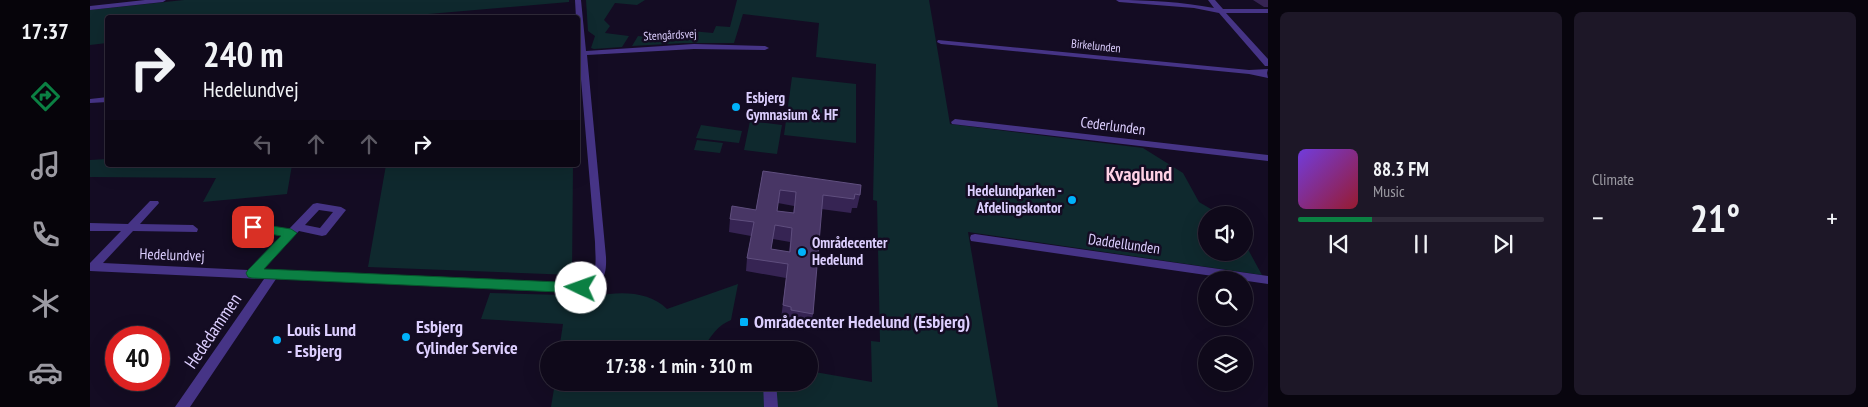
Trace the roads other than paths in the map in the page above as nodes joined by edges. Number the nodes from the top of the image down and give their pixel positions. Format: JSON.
{"nodes":[{"id":1,"x":163,"y":0,"type":"edge"},
{"id":2,"x":578,"y":0,"type":"edge"},
{"id":3,"x":1120,"y":0,"type":"edge"},
{"id":4,"x":1214,"y":3,"type":"edge"},
{"id":5,"x":90,"y":8,"type":"edge"},
{"id":6,"x":1268,"y":11,"type":"edge"},
{"id":7,"x":579,"y":15,"type":"edge"},
{"id":8,"x":941,"y":42,"type":"dead end"},
{"id":9,"x":765,"y":48,"type":"dead end"},
{"id":10,"x":580,"y":53,"type":"edge"},
{"id":11,"x":1268,"y":64,"type":"edge"},
{"id":12,"x":1268,"y":71,"type":"edge"},
{"id":13,"x":1249,"y":72,"type":"junction"},
{"id":14,"x":1268,"y":76,"type":"edge"},
{"id":15,"x":105,"y":99,"type":"edge"},
{"id":16,"x":90,"y":101,"type":"edge"},
{"id":17,"x":954,"y":122,"type":"dead end"},
{"id":18,"x":1268,"y":158,"type":"edge"},
{"id":19,"x":154,"y":203,"type":"dead end"},
{"id":20,"x":90,"y":226,"type":"edge"},
{"id":21,"x":131,"y":227,"type":"junction"},
{"id":22,"x":253,"y":227,"type":"dead end"},
{"id":23,"x":193,"y":229,"type":"dead end"},
{"id":24,"x":975,"y":238,"type":"dead end"},
{"id":25,"x":92,"y":267,"type":"edge"},
{"id":26,"x":252,"y":273,"type":"junction"},
{"id":27,"x":273,"y":275,"type":"junction"},
{"id":28,"x":1268,"y":280,"type":"edge"},
{"id":29,"x":770,"y":391,"type":"edge"},
{"id":30,"x":182,"y":407,"type":"edge"},
{"id":31,"x":771,"y":407,"type":"edge"}],
"edges":[{"from":1,"to":5,"type":"street"},
{"from":2,"to":7,"type":"street"},
{"from":3,"to":4,"type":"street"},
{"from":4,"to":6,"type":"street"},
{"from":4,"to":11,"type":"street"},
{"from":8,"to":13,"type":"street","name":"Birkelunden"},
{"from":9,"to":10,"type":"street","name":"Stengårdsvej"},
{"from":10,"to":27,"type":"street","name":"Hedelundvej"},
{"from":12,"to":13,"type":"street","name":"Birkelunden"},
{"from":13,"to":14,"type":"street","name":"Birkelunden"},
{"from":15,"to":16,"type":"street"},
{"from":17,"to":18,"type":"street","name":"Cederlunden"},
{"from":19,"to":21,"type":"street"},
{"from":20,"to":21,"type":"street"},
{"from":21,"to":23,"type":"street"},
{"from":21,"to":25,"type":"street"},
{"from":22,"to":26,"type":"street"},
{"from":24,"to":28,"type":"street","name":"Daddellunden"},
{"from":25,"to":26,"type":"street","name":"Hedelundvej"},
{"from":26,"to":27,"type":"street","name":"Hedelundvej"},
{"from":27,"to":30,"type":"street","name":"Hededammen"},
{"from":29,"to":31,"type":"street"}]}
